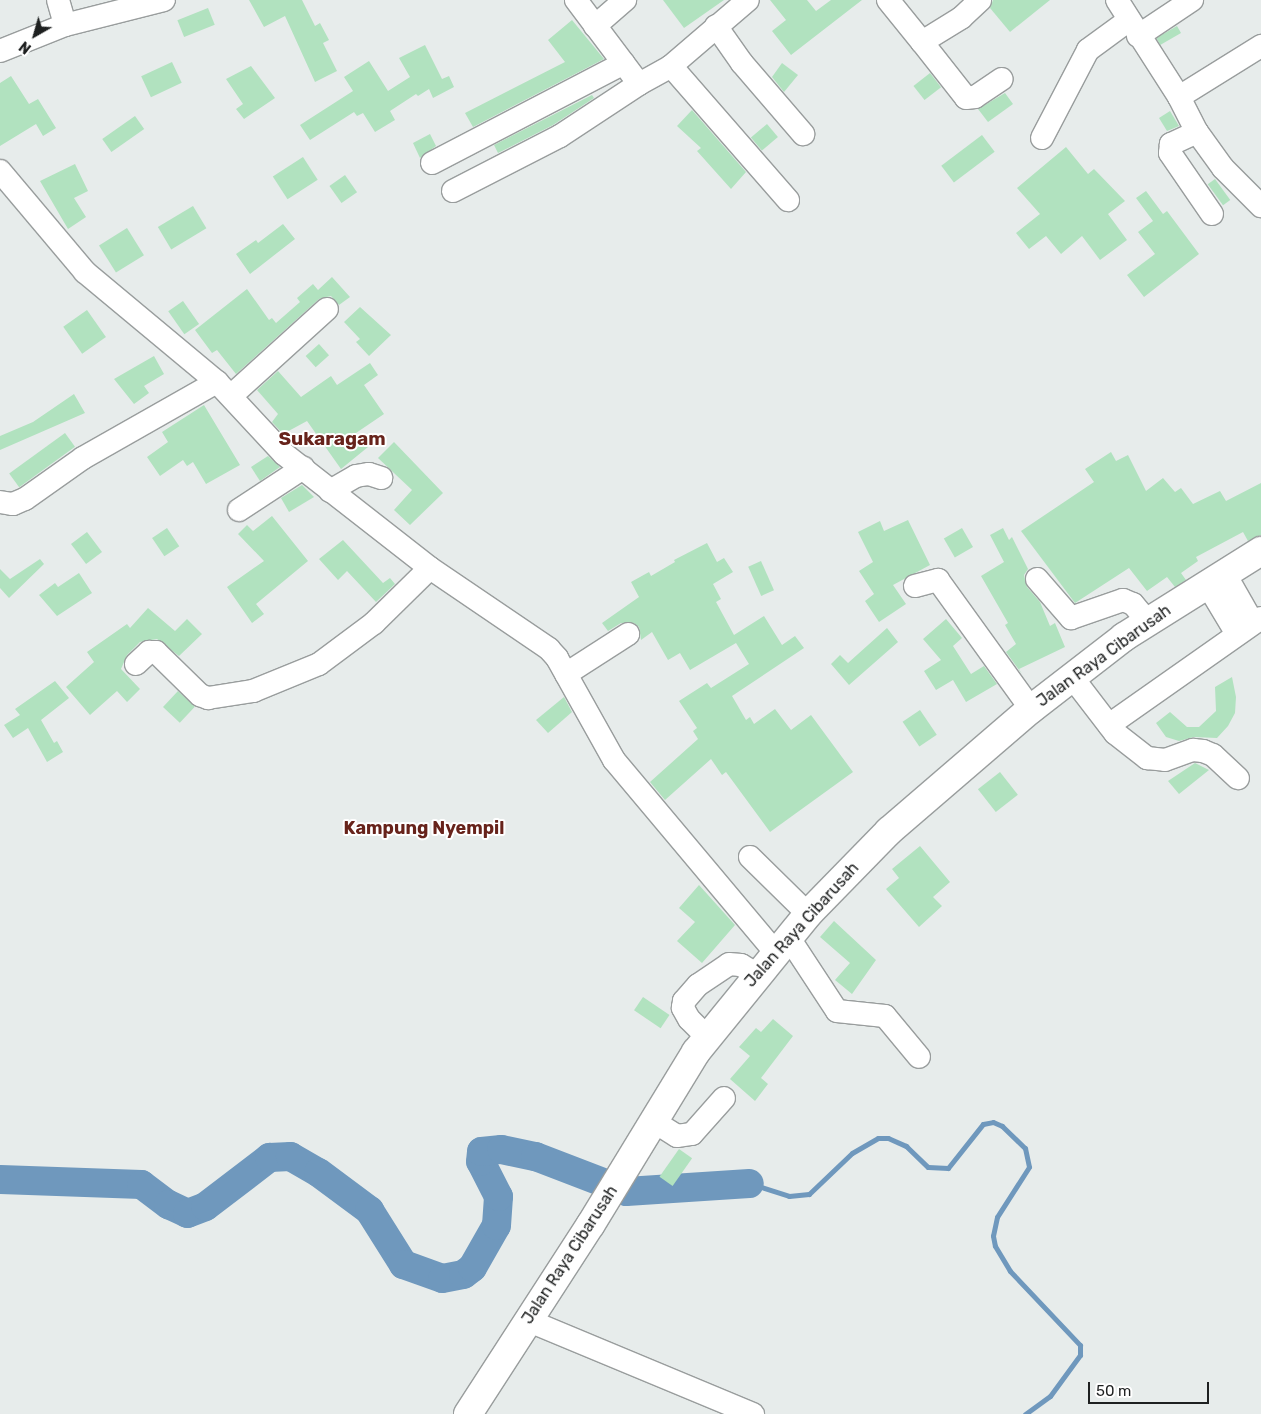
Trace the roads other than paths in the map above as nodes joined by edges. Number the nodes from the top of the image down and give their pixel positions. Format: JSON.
{"nodes":[{"id":1,"x":58,"y":0,"type":"edge"},
{"id":2,"x":164,"y":0,"type":"edge"},
{"id":3,"x":576,"y":0,"type":"edge"},
{"id":4,"x":625,"y":0,"type":"edge"},
{"id":5,"x":748,"y":0,"type":"edge"},
{"id":6,"x":888,"y":0,"type":"edge"},
{"id":7,"x":980,"y":0,"type":"edge"},
{"id":8,"x":1117,"y":0,"type":"edge"},
{"id":9,"x":1192,"y":0,"type":"edge"},
{"id":10,"x":65,"y":25,"type":"junction"},
{"id":11,"x":595,"y":26,"type":"junction"},
{"id":12,"x":716,"y":26,"type":"junction"},
{"id":13,"x":1133,"y":28,"type":"junction"},
{"id":14,"x":922,"y":42,"type":"junction"},
{"id":15,"x":1261,"y":46,"type":"edge"},
{"id":16,"x":0,"y":51,"type":"edge"},
{"id":17,"x":624,"y":63,"type":"junction"},
{"id":18,"x":671,"y":66,"type":"junction"},
{"id":19,"x":1002,"y":79,"type":"dead end"},
{"id":20,"x":638,"y":84,"type":"junction"},
{"id":21,"x":1179,"y":97,"type":"junction"},
{"id":22,"x":1197,"y":132,"type":"junction"},
{"id":23,"x":803,"y":134,"type":"dead end"},
{"id":24,"x":1042,"y":138,"type":"dead end"},
{"id":25,"x":432,"y":163,"type":"dead end"},
{"id":26,"x":0,"y":171,"type":"edge"},
{"id":27,"x":453,"y":191,"type":"dead end"},
{"id":28,"x":788,"y":200,"type":"dead end"},
{"id":29,"x":1261,"y":206,"type":"edge"},
{"id":30,"x":1212,"y":214,"type":"dead end"},
{"id":31,"x":327,"y":309,"type":"dead end"},
{"id":32,"x":225,"y":388,"type":"junction"},
{"id":33,"x":303,"y":468,"type":"junction"},
{"id":34,"x":381,"y":478,"type":"dead end"},
{"id":35,"x":330,"y":491,"type":"junction"},
{"id":36,"x":0,"y":502,"type":"edge"},
{"id":37,"x":239,"y":510,"type":"dead end"},
{"id":38,"x":1261,"y":551,"type":"edge"},
{"id":39,"x":430,"y":568,"type":"junction"},
{"id":40,"x":1037,"y":579,"type":"dead end"},
{"id":41,"x":1216,"y":579,"type":"junction"},
{"id":42,"x":915,"y":586,"type":"dead end"},
{"id":43,"x":1148,"y":622,"type":"junction"},
{"id":44,"x":1250,"y":625,"type":"edge"},
{"id":45,"x":628,"y":634,"type":"dead end"},
{"id":46,"x":136,"y":664,"type":"dead end"},
{"id":47,"x":566,"y":674,"type":"junction"},
{"id":48,"x":1072,"y":677,"type":"junction"},
{"id":49,"x":1031,"y":710,"type":"junction"},
{"id":50,"x":1109,"y":725,"type":"junction"},
{"id":51,"x":1238,"y":778,"type":"dead end"},
{"id":52,"x":750,"y":857,"type":"dead end"},
{"id":53,"x":808,"y":914,"type":"junction"},
{"id":54,"x":782,"y":945,"type":"junction"},
{"id":55,"x":756,"y":974,"type":"junction"},
{"id":56,"x":707,"y":1037,"type":"junction"},
{"id":57,"x":919,"y":1057,"type":"dead end"},
{"id":58,"x":724,"y":1098,"type":"dead end"},
{"id":59,"x":653,"y":1121,"type":"junction"},
{"id":60,"x":527,"y":1320,"type":"junction"},
{"id":61,"x":468,"y":1414,"type":"edge"},
{"id":62,"x":753,"y":1414,"type":"edge"}],
"edges":[{"from":1,"to":10,"type":"street"},
{"from":2,"to":10,"type":"street"},
{"from":3,"to":11,"type":"street"},
{"from":4,"to":11,"type":"street"},
{"from":5,"to":12,"type":"street"},
{"from":6,"to":14,"type":"street"},
{"from":7,"to":14,"type":"street"},
{"from":8,"to":13,"type":"street"},
{"from":9,"to":13,"type":"street"},
{"from":10,"to":16,"type":"street"},
{"from":11,"to":17,"type":"street"},
{"from":12,"to":18,"type":"street"},
{"from":12,"to":23,"type":"street"},
{"from":13,"to":21,"type":"street"},
{"from":13,"to":24,"type":"street"},
{"from":14,"to":19,"type":"street"},
{"from":15,"to":21,"type":"street"},
{"from":17,"to":20,"type":"street"},
{"from":17,"to":25,"type":"street"},
{"from":18,"to":20,"type":"street"},
{"from":18,"to":28,"type":"street"},
{"from":20,"to":27,"type":"street"},
{"from":21,"to":22,"type":"street"},
{"from":22,"to":29,"type":"street"},
{"from":22,"to":30,"type":"street"},
{"from":26,"to":32,"type":"street"},
{"from":31,"to":32,"type":"street"},
{"from":32,"to":33,"type":"street"},
{"from":32,"to":36,"type":"street"},
{"from":33,"to":35,"type":"street"},
{"from":33,"to":37,"type":"street"},
{"from":34,"to":35,"type":"street"},
{"from":35,"to":39,"type":"street"},
{"from":38,"to":41,"type":"main road","name":"Jalan Raya Cibarusah"},
{"from":39,"to":46,"type":"street"},
{"from":39,"to":47,"type":"street"},
{"from":40,"to":43,"type":"street"},
{"from":41,"to":43,"type":"main road","name":"Jalan Raya Cibarusah"},
{"from":41,"to":44,"type":"street"},
{"from":42,"to":49,"type":"street"},
{"from":43,"to":48,"type":"main road","name":"Jalan Raya Cibarusah"},
{"from":44,"to":50,"type":"street"},
{"from":45,"to":47,"type":"street"},
{"from":47,"to":54,"type":"street"},
{"from":48,"to":49,"type":"main road","name":"Jalan Raya Cibarusah"},
{"from":48,"to":50,"type":"street"},
{"from":49,"to":53,"type":"main road","name":"Jalan Raya Cibarusah"},
{"from":50,"to":51,"type":"street"},
{"from":52,"to":53,"type":"street"},
{"from":53,"to":54,"type":"main road","name":"Jalan Raya Cibarusah"},
{"from":54,"to":55,"type":"main road","name":"Jalan Raya Cibarusah"},
{"from":54,"to":57,"type":"street"},
{"from":55,"to":56,"type":"main road","name":"Jalan Raya Cibarusah"},
{"from":55,"to":56,"type":"street"},
{"from":56,"to":59,"type":"main road","name":"Jalan Raya Cibarusah"},
{"from":58,"to":59,"type":"street"},
{"from":59,"to":60,"type":"main road","name":"Jalan Raya Cibarusah"},
{"from":60,"to":61,"type":"main road","name":"Jalan Raya Cibarusah"},
{"from":60,"to":62,"type":"street"}]}
